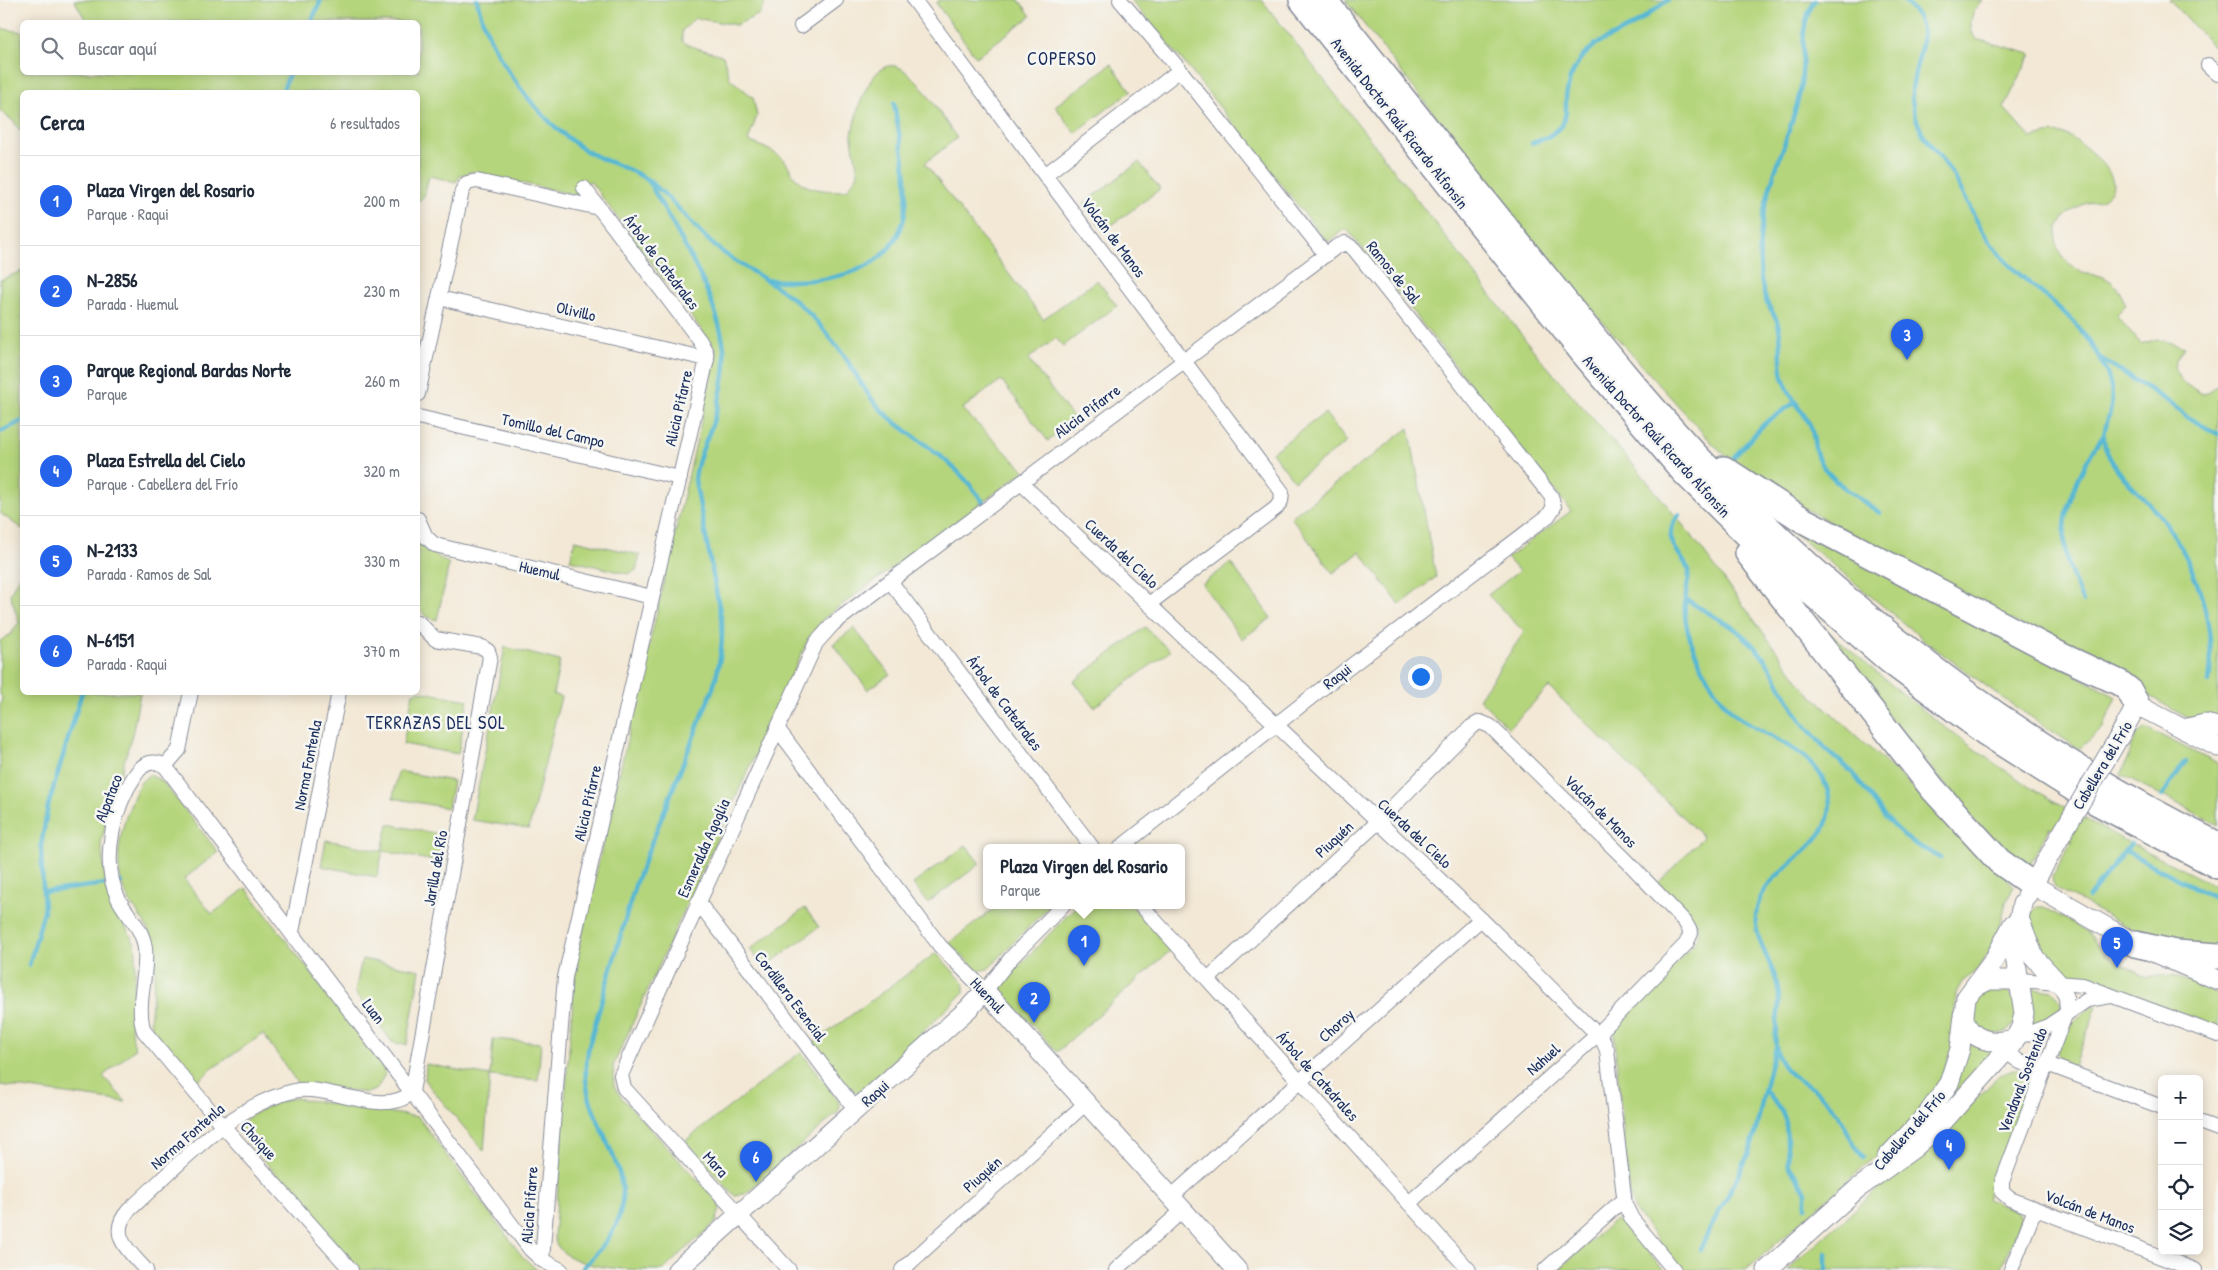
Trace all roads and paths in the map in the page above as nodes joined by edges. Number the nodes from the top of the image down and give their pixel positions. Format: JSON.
{"nodes":[{"id":1,"x":836,"y":0,"type":"edge"},
{"id":2,"x":914,"y":0,"type":"edge"},
{"id":3,"x":1120,"y":0,"type":"edge"},
{"id":4,"x":1302,"y":0,"type":"edge"},
{"id":5,"x":1324,"y":0,"type":"edge"},
{"id":6,"x":801,"y":26,"type":"dead end"},
{"id":7,"x":1180,"y":70,"type":"junction"},
{"id":8,"x":1046,"y":175,"type":"junction"},
{"id":9,"x":584,"y":188,"type":"dead end"},
{"id":10,"x":600,"y":208,"type":"junction"},
{"id":11,"x":1326,"y":255,"type":"junction"},
{"id":12,"x":439,"y":298,"type":"junction"},
{"id":13,"x":706,"y":359,"type":"junction"},
{"id":14,"x":1185,"y":360,"type":"junction"},
{"id":15,"x":420,"y":385,"type":"edge"},
{"id":16,"x":420,"y":417,"type":"edge"},
{"id":17,"x":1681,"y":440,"type":"junction"},
{"id":18,"x":1683,"y":471,"type":"junction"},
{"id":19,"x":680,"y":478,"type":"junction"},
{"id":20,"x":1021,"y":482,"type":"junction"},
{"id":21,"x":1554,"y":507,"type":"joint"},
{"id":22,"x":420,"y":523,"type":"edge"},
{"id":23,"x":890,"y":581,"type":"junction"},
{"id":24,"x":652,"y":597,"type":"junction"},
{"id":25,"x":1150,"y":603,"type":"junction"},
{"id":26,"x":420,"y":624,"type":"edge"},
{"id":27,"x":822,"y":633,"type":"joint"},
{"id":28,"x":190,"y":695,"type":"edge"},
{"id":29,"x":338,"y":695,"type":"edge"},
{"id":30,"x":2138,"y":705,"type":"junction"},
{"id":31,"x":1480,"y":722,"type":"joint"},
{"id":32,"x":1275,"y":726,"type":"junction"},
{"id":33,"x":2218,"y":727,"type":"edge"},
{"id":34,"x":777,"y":728,"type":"junction"},
{"id":35,"x":2183,"y":729,"type":"junction"},
{"id":36,"x":2218,"y":747,"type":"edge"},
{"id":37,"x":165,"y":766,"type":"junction"},
{"id":38,"x":1378,"y":822,"type":"junction"},
{"id":39,"x":1090,"y":844,"type":"edge"},
{"id":40,"x":1125,"y":844,"type":"edge"},
{"id":41,"x":2218,"y":845,"type":"edge"},
{"id":42,"x":2218,"y":866,"type":"edge"},
{"id":43,"x":2025,"y":901,"type":"junction"},
{"id":44,"x":698,"y":902,"type":"junction"},
{"id":45,"x":1059,"y":909,"type":"edge"},
{"id":46,"x":1145,"y":909,"type":"edge"},
{"id":47,"x":1481,"y":919,"type":"junction"},
{"id":48,"x":292,"y":932,"type":"junction"},
{"id":49,"x":1691,"y":933,"type":"joint"},
{"id":50,"x":2135,"y":944,"type":"junction"},
{"id":51,"x":2218,"y":956,"type":"edge"},
{"id":52,"x":1208,"y":979,"type":"junction"},
{"id":53,"x":2019,"y":980,"type":"junction"},
{"id":54,"x":2218,"y":980,"type":"edge"},
{"id":55,"x":2057,"y":982,"type":"junction"},
{"id":56,"x":985,"y":991,"type":"junction"},
{"id":57,"x":2116,"y":997,"type":"junction"},
{"id":58,"x":1964,"y":1006,"type":"junction"},
{"id":59,"x":2066,"y":1014,"type":"junction"},
{"id":60,"x":144,"y":1031,"type":"joint"},
{"id":61,"x":1598,"y":1034,"type":"junction"},
{"id":62,"x":2218,"y":1035,"type":"edge"},
{"id":63,"x":2005,"y":1044,"type":"junction"},
{"id":64,"x":2045,"y":1068,"type":"junction"},
{"id":65,"x":621,"y":1079,"type":"joint"},
{"id":66,"x":1300,"y":1081,"type":"junction"},
{"id":67,"x":412,"y":1092,"type":"junction"},
{"id":68,"x":1086,"y":1103,"type":"junction"},
{"id":69,"x":2158,"y":1106,"type":"edge"},
{"id":70,"x":856,"y":1110,"type":"junction"},
{"id":71,"x":2203,"y":1123,"type":"edge"},
{"id":72,"x":223,"y":1126,"type":"junction"},
{"id":73,"x":2218,"y":1129,"type":"edge"},
{"id":74,"x":1858,"y":1189,"type":"junction"},
{"id":75,"x":2002,"y":1192,"type":"joint"},
{"id":76,"x":1624,"y":1199,"type":"junction"},
{"id":77,"x":1409,"y":1203,"type":"junction"},
{"id":78,"x":1177,"y":1204,"type":"junction"},
{"id":79,"x":2035,"y":1209,"type":"junction"},
{"id":80,"x":739,"y":1215,"type":"junction"},
{"id":81,"x":542,"y":1260,"type":"junction"},
{"id":82,"x":146,"y":1270,"type":"edge"},
{"id":83,"x":351,"y":1270,"type":"edge"},
{"id":84,"x":561,"y":1270,"type":"edge"},
{"id":85,"x":677,"y":1270,"type":"edge"},
{"id":86,"x":789,"y":1270,"type":"edge"},
{"id":87,"x":902,"y":1270,"type":"edge"},
{"id":88,"x":1116,"y":1270,"type":"edge"},
{"id":89,"x":1237,"y":1270,"type":"edge"},
{"id":90,"x":1469,"y":1270,"type":"edge"},
{"id":91,"x":1546,"y":1270,"type":"edge"},
{"id":92,"x":1674,"y":1270,"type":"edge"},
{"id":93,"x":1767,"y":1270,"type":"edge"},
{"id":94,"x":2011,"y":1270,"type":"edge"},
{"id":95,"x":2195,"y":1270,"type":"edge"}],
"edges":[{"from":1,"to":6,"type":"street"},
{"from":2,"to":8,"type":"street","name":"Volcán de Manos"},
{"from":3,"to":7,"type":"street"},
{"from":4,"to":18,"type":"highway","name":"Avenida Doctor Raúl Ricardo Alfonsín"},
{"from":5,"to":17,"type":"highway","name":"Avenida Doctor Raúl Ricardo Alfonsín"},
{"from":7,"to":8,"type":"street"},
{"from":7,"to":11,"type":"street"},
{"from":8,"to":14,"type":"street","name":"Volcán de Manos"},
{"from":9,"to":10,"type":"street","name":"Árbol de Catedrales"},
{"from":10,"to":12,"type":"street"},
{"from":10,"to":13,"type":"street","name":"Árbol de Catedrales"},
{"from":11,"to":14,"type":"street","name":"Alicia Pifarre"},
{"from":11,"to":21,"type":"street","name":"Ramos de Sal"},
{"from":12,"to":13,"type":"street","name":"Olivillo"},
{"from":12,"to":15,"type":"street"},
{"from":13,"to":19,"type":"street","name":"Alicia Pifarre"},
{"from":14,"to":20,"type":"street","name":"Alicia Pifarre"},
{"from":14,"to":25,"type":"street","name":"Volcán de Manos"},
{"from":16,"to":19,"type":"street","name":"Tomillo del Campo"},
{"from":17,"to":30,"type":"highway"},
{"from":17,"to":41,"type":"highway","name":"Avenida Doctor Raúl Ricardo Alfonsín"},
{"from":18,"to":42,"type":"highway","name":"Avenida Doctor Raúl Ricardo Alfonsín"},
{"from":18,"to":43,"type":"highway"},
{"from":19,"to":24,"type":"street","name":"Alicia Pifarre"},
{"from":20,"to":23,"type":"street","name":"Alicia Pifarre"},
{"from":20,"to":25,"type":"street","name":"Cuerda del Cielo"},
{"from":21,"to":32,"type":"street","name":"Raqui"},
{"from":22,"to":24,"type":"street","name":"Huemul"},
{"from":23,"to":27,"type":"street","name":"Alicia Pifarre"},
{"from":23,"to":39,"type":"street","name":"Árbol de Catedrales"},
{"from":24,"to":81,"type":"street","name":"Alicia Pifarre"},
{"from":25,"to":32,"type":"street","name":"Cuerda del Cielo"},
{"from":26,"to":67,"type":"street","name":"Jarilla del Río"},
{"from":27,"to":34,"type":"street","name":"Esmeralda Agoglia"},
{"from":28,"to":37,"type":"street"},
{"from":29,"to":48,"type":"street","name":"Norma Fontenla"},
{"from":30,"to":35,"type":"street"},
{"from":30,"to":43,"type":"street","name":"Cabellera del Frío","bridge":true},
{"from":31,"to":38,"type":"street","name":"Piuquén"},
{"from":31,"to":49,"type":"street","name":"Volcán de Manos"},
{"from":32,"to":38,"type":"street","name":"Cuerda del Cielo"},
{"from":32,"to":40,"type":"street","name":"Raqui"},
{"from":33,"to":35,"type":"street"},
{"from":34,"to":44,"type":"street","name":"Esmeralda Agoglia"},
{"from":34,"to":56,"type":"street","name":"Huemul"},
{"from":35,"to":36,"type":"street"},
{"from":37,"to":48,"type":"street","name":"Luan"},
{"from":37,"to":60,"type":"street","name":"Alpataco"},
{"from":38,"to":47,"type":"street","name":"Cuerda del Cielo"},
{"from":38,"to":52,"type":"street","name":"Piuquén"},
{"from":43,"to":50,"type":"street"},
{"from":43,"to":53,"type":"street","name":"Cabellera del Frío"},
{"from":43,"to":55,"type":"street"},
{"from":43,"to":58,"type":"street","name":"Cabellera del Frío"},
{"from":44,"to":65,"type":"street","name":"Esmeralda Agoglia"},
{"from":44,"to":70,"type":"street","name":"Cordillera Esencial"},
{"from":45,"to":56,"type":"street","name":"Raqui"},
{"from":46,"to":52,"type":"street","name":"Árbol de Catedrales"},
{"from":47,"to":61,"type":"street","name":"Cuerda del Cielo"},
{"from":47,"to":66,"type":"street","name":"Choroy"},
{"from":48,"to":67,"type":"street","name":"Luan"},
{"from":49,"to":61,"type":"street","name":"Nahuel"},
{"from":50,"to":51,"type":"highway"},
{"from":50,"to":54,"type":"street"},
{"from":52,"to":66,"type":"street","name":"Árbol de Catedrales"},
{"from":53,"to":55,"type":"street"},
{"from":53,"to":58,"type":"street"},
{"from":53,"to":63,"type":"street","name":"Cabellera del Frío"},
{"from":55,"to":57,"type":"street"},
{"from":55,"to":59,"type":"street","name":"Vendaval Sostenido"},
{"from":56,"to":68,"type":"street","name":"Huemul"},
{"from":56,"to":70,"type":"street","name":"Raqui"},
{"from":57,"to":59,"type":"street"},
{"from":57,"to":62,"type":"street"},
{"from":58,"to":63,"type":"street"},
{"from":58,"to":74,"type":"street","name":"Cabellera del Frío"},
{"from":59,"to":63,"type":"street"},
{"from":59,"to":64,"type":"street","name":"Vendaval Sostenido"},
{"from":60,"to":72,"type":"street","name":"Choique"},
{"from":61,"to":76,"type":"street","name":"Cuerda del Cielo"},
{"from":61,"to":77,"type":"street","name":"Nahuel"},
{"from":63,"to":64,"type":"street"},
{"from":63,"to":74,"type":"street","name":"Cabellera del Frío"},
{"from":64,"to":69,"type":"street"},
{"from":64,"to":75,"type":"street","name":"Vendaval Sostenido"},
{"from":65,"to":80,"type":"street","name":"Mara"},
{"from":66,"to":77,"type":"street","name":"Árbol de Catedrales"},
{"from":66,"to":78,"type":"street","name":"Choroy"},
{"from":67,"to":72,"type":"street","name":"Norma Fontenla"},
{"from":67,"to":81,"type":"street","name":"Luan"},
{"from":68,"to":78,"type":"street","name":"Huemul"},
{"from":68,"to":87,"type":"street","name":"Piuquén"},
{"from":70,"to":80,"type":"street","name":"Raqui"},
{"from":71,"to":73,"type":"street"},
{"from":72,"to":82,"type":"street","name":"Norma Fontenla"},
{"from":72,"to":83,"type":"street","name":"Choique"},
{"from":74,"to":93,"type":"street","name":"Cabellera del Frío"},
{"from":75,"to":79,"type":"street","name":"Volcán de Manos"},
{"from":76,"to":91,"type":"street"},
{"from":76,"to":92,"type":"street","name":"Cuerda del Cielo"},
{"from":77,"to":90,"type":"street","name":"Árbol de Catedrales"},
{"from":78,"to":88,"type":"street","name":"Choroy"},
{"from":78,"to":89,"type":"street","name":"Huemul"},
{"from":79,"to":94,"type":"street"},
{"from":79,"to":95,"type":"street","name":"Volcán de Manos"},
{"from":80,"to":85,"type":"street","name":"Raqui"},
{"from":80,"to":86,"type":"street","name":"Mara"},
{"from":81,"to":84,"type":"street","name":"Luan"}]}
